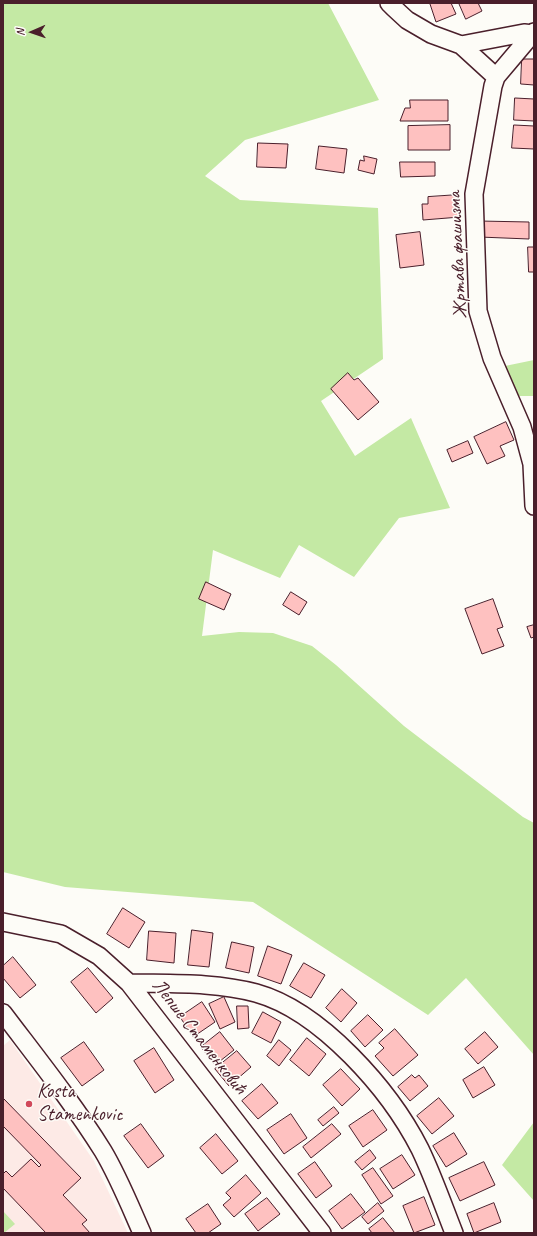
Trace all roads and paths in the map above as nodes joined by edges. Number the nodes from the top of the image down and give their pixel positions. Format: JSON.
{"nodes":[{"id":1,"x":390,"y":3,"type":"edge"},
{"id":2,"x":533,"y":33,"type":"edge"},
{"id":3,"x":461,"y":44,"type":"junction"},
{"id":4,"x":496,"y":77,"type":"junction"},
{"id":5,"x":534,"y":506,"type":"edge"},
{"id":6,"x":3,"y":922,"type":"edge"},
{"id":7,"x":130,"y":983,"type":"junction"},
{"id":8,"x":3,"y":1013,"type":"edge"},
{"id":9,"x":142,"y":1233,"type":"edge"},
{"id":10,"x":322,"y":1233,"type":"edge"},
{"id":11,"x":454,"y":1233,"type":"edge"}],
"edges":[{"from":1,"to":3,"type":"street"},
{"from":2,"to":3,"type":"street"},
{"from":2,"to":4,"type":"street","name":"Жртава фашизма"},
{"from":3,"to":4,"type":"street"},
{"from":4,"to":5,"type":"street","name":"Жртава фашизма"},
{"from":6,"to":7,"type":"street","name":"Лепше Стаменковић"},
{"from":7,"to":10,"type":"street","name":"Лепше Стаменковић"},
{"from":7,"to":11,"type":"street"},
{"from":8,"to":9,"type":"street"}]}
